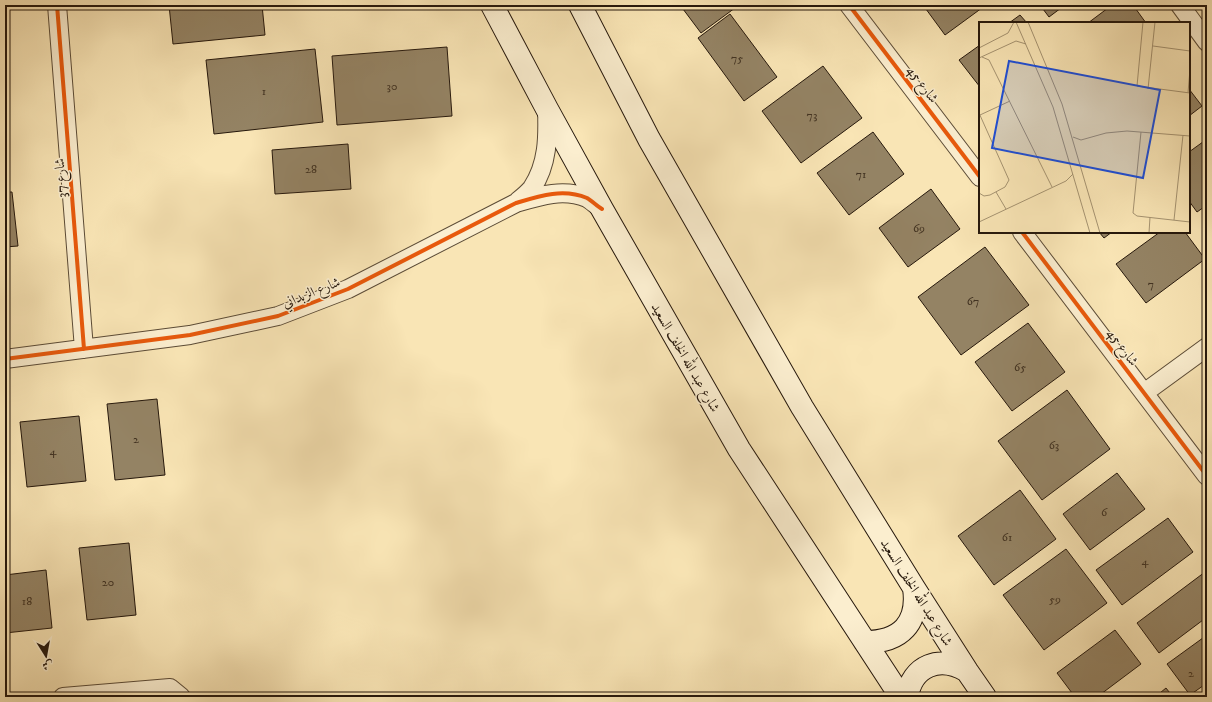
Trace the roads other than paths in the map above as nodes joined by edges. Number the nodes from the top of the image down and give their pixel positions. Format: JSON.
{"nodes":[{"id":1,"x":57,"y":5,"type":"edge"},
{"id":2,"x":492,"y":5,"type":"edge"},
{"id":3,"x":580,"y":5,"type":"edge"},
{"id":4,"x":849,"y":5,"type":"edge"},
{"id":5,"x":1180,"y":5,"type":"edge"},
{"id":6,"x":1207,"y":42,"type":"edge"},
{"id":7,"x":547,"y":109,"type":"junction"},
{"id":8,"x":979,"y":176,"type":"edge"},
{"id":9,"x":516,"y":203,"type":"junction"},
{"id":10,"x":602,"y":209,"type":"junction"},
{"id":11,"x":1023,"y":233,"type":"edge"},
{"id":12,"x":1207,"y":347,"type":"edge"},
{"id":13,"x":84,"y":349,"type":"junction"},
{"id":14,"x":5,"y":359,"type":"edge"},
{"id":15,"x":1144,"y":393,"type":"junction"},
{"id":16,"x":1207,"y":476,"type":"edge"},
{"id":17,"x":914,"y":588,"type":"junction"},
{"id":18,"x":865,"y":642,"type":"junction"},
{"id":19,"x":967,"y":671,"type":"junction"},
{"id":20,"x":92,"y":696,"type":"edge"},
{"id":21,"x":64,"y":697,"type":"edge"},
{"id":22,"x":181,"y":697,"type":"edge"},
{"id":23,"x":901,"y":697,"type":"edge"},
{"id":24,"x":907,"y":697,"type":"edge"},
{"id":25,"x":985,"y":697,"type":"edge"}],
"edges":[{"from":1,"to":13,"type":"street","name":"شارع 37"},
{"from":2,"to":7,"type":"main road","name":"شارع عبد الله الخلف السعيد"},
{"from":3,"to":17,"type":"main road","name":"شارع عبد الله الخلف السعيد"},
{"from":4,"to":8,"type":"street","name":"شارع 45"},
{"from":5,"to":6,"type":"street"},
{"from":7,"to":9,"type":"street","name":"شارع الزبداني"},
{"from":7,"to":10,"type":"main road","name":"شارع عبد الله الخلف السعيد"},
{"from":9,"to":10,"type":"street","name":"شارع الزبداني"},
{"from":9,"to":13,"type":"street","name":"شارع الزبداني"},
{"from":10,"to":18,"type":"main road","name":"شارع عبد الله الخلف السعيد"},
{"from":11,"to":15,"type":"street","name":"شارع 45"},
{"from":12,"to":15,"type":"street"},
{"from":13,"to":14,"type":"street","name":"شارع الزبداني"},
{"from":15,"to":16,"type":"street","name":"شارع 45"},
{"from":17,"to":18,"type":"main road"},
{"from":17,"to":19,"type":"main road","name":"شارع عبد الله الخلف السعيد"},
{"from":18,"to":23,"type":"main road","name":"شارع عبد الله الخلف السعيد"},
{"from":19,"to":24,"type":"main road"},
{"from":19,"to":25,"type":"main road","name":"شارع عبد الله الخلف السعيد"},
{"from":20,"to":21,"type":"street"},
{"from":20,"to":22,"type":"street"}]}
